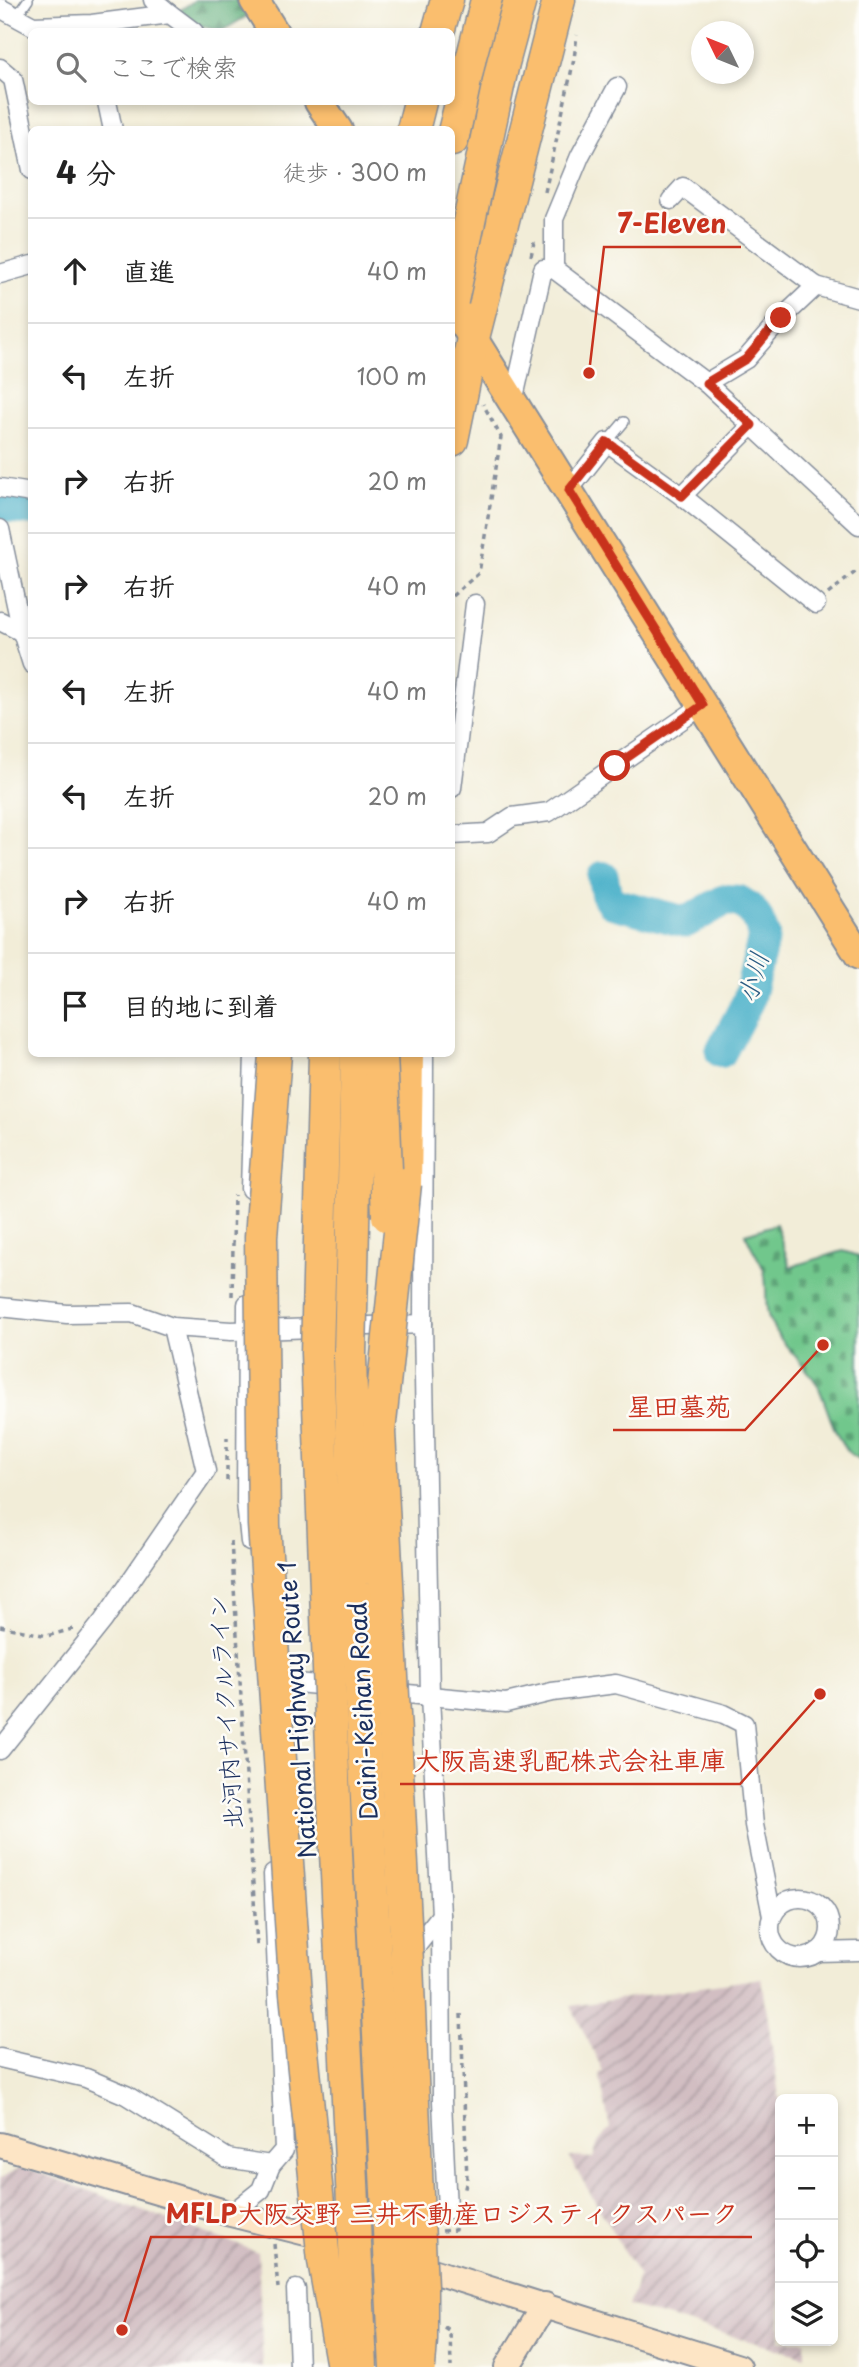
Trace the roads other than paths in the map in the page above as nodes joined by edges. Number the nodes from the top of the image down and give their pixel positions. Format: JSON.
{"nodes":[{"id":1,"x":28,"y":0,"type":"edge"},
{"id":2,"x":153,"y":0,"type":"edge"},
{"id":3,"x":254,"y":0,"type":"edge"},
{"id":4,"x":447,"y":0,"type":"edge"},
{"id":5,"x":487,"y":0,"type":"edge"},
{"id":6,"x":510,"y":0,"type":"edge"},
{"id":7,"x":520,"y":0,"type":"edge"},
{"id":8,"x":0,"y":8,"type":"edge"},
{"id":9,"x":556,"y":9,"type":"edge"},
{"id":10,"x":170,"y":14,"type":"junction"},
{"id":11,"x":16,"y":18,"type":"junction"},
{"id":12,"x":92,"y":28,"type":"edge"},
{"id":13,"x":189,"y":28,"type":"edge"},
{"id":14,"x":272,"y":28,"type":"edge"},
{"id":15,"x":439,"y":28,"type":"edge"},
{"id":16,"x":0,"y":68,"type":"edge"},
{"id":17,"x":617,"y":87,"type":"dead end"},
{"id":18,"x":108,"y":105,"type":"edge"},
{"id":19,"x":321,"y":105,"type":"edge"},
{"id":20,"x":419,"y":105,"type":"edge"},
{"id":21,"x":112,"y":126,"type":"edge"},
{"id":22,"x":335,"y":126,"type":"edge"},
{"id":23,"x":414,"y":126,"type":"edge"},
{"id":24,"x":455,"y":128,"type":"edge"},
{"id":25,"x":28,"y":151,"type":"edge"},
{"id":26,"x":671,"y":200,"type":"dead end"},
{"id":27,"x":28,"y":266,"type":"edge"},
{"id":28,"x":554,"y":269,"type":"junction"},
{"id":29,"x":0,"y":274,"type":"edge"},
{"id":30,"x":816,"y":286,"type":"junction"},
{"id":31,"x":455,"y":289,"type":"edge"},
{"id":32,"x":859,"y":298,"type":"edge"},
{"id":33,"x":455,"y":308,"type":"edge"},
{"id":34,"x":473,"y":338,"type":"junction"},
{"id":35,"x":706,"y":383,"type":"junction"},
{"id":36,"x":513,"y":402,"type":"junction"},
{"id":37,"x":624,"y":422,"type":"dead end"},
{"id":38,"x":455,"y":425,"type":"edge"},
{"id":39,"x":752,"y":425,"type":"junction"},
{"id":40,"x":607,"y":442,"type":"junction"},
{"id":41,"x":0,"y":488,"type":"edge"},
{"id":42,"x":569,"y":490,"type":"junction"},
{"id":43,"x":28,"y":492,"type":"edge"},
{"id":44,"x":682,"y":496,"type":"junction"},
{"id":45,"x":859,"y":525,"type":"edge"},
{"id":46,"x":0,"y":529,"type":"edge"},
{"id":47,"x":475,"y":604,"type":"dead end"},
{"id":48,"x":816,"y":604,"type":"road end"},
{"id":49,"x":0,"y":621,"type":"edge"},
{"id":50,"x":22,"y":632,"type":"junction"},
{"id":51,"x":28,"y":651,"type":"edge"},
{"id":52,"x":703,"y":705,"type":"junction"},
{"id":53,"x":455,"y":764,"type":"edge"},
{"id":54,"x":455,"y":835,"type":"edge"},
{"id":55,"x":859,"y":955,"type":"edge"},
{"id":56,"x":254,"y":1057,"type":"edge"},
{"id":57,"x":275,"y":1057,"type":"edge"},
{"id":58,"x":287,"y":1057,"type":"edge"},
{"id":59,"x":325,"y":1057,"type":"edge"},
{"id":60,"x":357,"y":1057,"type":"edge"},
{"id":61,"x":381,"y":1057,"type":"edge"},
{"id":62,"x":407,"y":1057,"type":"edge"},
{"id":63,"x":424,"y":1057,"type":"edge"},
{"id":64,"x":0,"y":1307,"type":"edge"},
{"id":65,"x":424,"y":1324,"type":"junction"},
{"id":66,"x":172,"y":1327,"type":"junction"},
{"id":67,"x":239,"y":1330,"type":"junction"},
{"id":68,"x":264,"y":1679,"type":"junction"},
{"id":69,"x":430,"y":1696,"type":"junction"},
{"id":70,"x":0,"y":1750,"type":"edge"},
{"id":71,"x":441,"y":1915,"type":"junction"},
{"id":72,"x":772,"y":1916,"type":"junction"},
{"id":73,"x":415,"y":1948,"type":"junction"},
{"id":74,"x":859,"y":1951,"type":"edge"},
{"id":75,"x":817,"y":1952,"type":"junction"},
{"id":76,"x":0,"y":2058,"type":"edge"},
{"id":77,"x":0,"y":2145,"type":"edge"},
{"id":78,"x":271,"y":2165,"type":"junction"},
{"id":79,"x":447,"y":2210,"type":"dead end"},
{"id":80,"x":231,"y":2214,"type":"junction"},
{"id":81,"x":330,"y":2239,"type":"junction"},
{"id":82,"x":412,"y":2263,"type":"junction"},
{"id":83,"x":287,"y":2289,"type":"road end"},
{"id":84,"x":545,"y":2305,"type":"junction"},
{"id":85,"x":299,"y":2367,"type":"edge"},
{"id":86,"x":329,"y":2367,"type":"edge"},
{"id":87,"x":342,"y":2367,"type":"edge"},
{"id":88,"x":361,"y":2367,"type":"edge"},
{"id":89,"x":396,"y":2367,"type":"edge"},
{"id":90,"x":418,"y":2367,"type":"edge"},
{"id":91,"x":507,"y":2367,"type":"edge"},
{"id":92,"x":739,"y":2367,"type":"edge"}],
"edges":[{"from":1,"to":11,"type":"lane"},
{"from":2,"to":10,"type":"street"},
{"from":3,"to":14,"type":"main road"},
{"from":4,"to":15,"type":"highway"},
{"from":5,"to":24,"type":"highway"},
{"from":6,"to":9,"type":"highway"},
{"from":7,"to":31,"type":"highway","bridge":true},
{"from":8,"to":11,"type":"street"},
{"from":9,"to":34,"type":"highway"},
{"from":10,"to":12,"type":"street"},
{"from":10,"to":13,"type":"street"},
{"from":11,"to":12,"type":"street"},
{"from":16,"to":25,"type":"street"},
{"from":17,"to":28,"type":"street"},
{"from":18,"to":21,"type":"street"},
{"from":19,"to":22,"type":"main road"},
{"from":20,"to":23,"type":"highway"},
{"from":26,"to":30,"type":"street"},
{"from":27,"to":29,"type":"street"},
{"from":28,"to":35,"type":"street"},
{"from":28,"to":36,"type":"street"},
{"from":30,"to":32,"type":"street"},
{"from":30,"to":35,"type":"street"},
{"from":33,"to":34,"type":"main road"},
{"from":34,"to":36,"type":"main road"},
{"from":34,"to":38,"type":"highway"},
{"from":35,"to":39,"type":"street"},
{"from":36,"to":42,"type":"main road"},
{"from":37,"to":40,"type":"lane"},
{"from":39,"to":44,"type":"street"},
{"from":39,"to":45,"type":"street"},
{"from":40,"to":42,"type":"street"},
{"from":40,"to":44,"type":"street"},
{"from":41,"to":43,"type":"street"},
{"from":42,"to":52,"type":"main road"},
{"from":44,"to":48,"type":"street"},
{"from":46,"to":50,"type":"street"},
{"from":47,"to":53,"type":"street"},
{"from":49,"to":50,"type":"street"},
{"from":50,"to":51,"type":"street"},
{"from":52,"to":54,"type":"street"},
{"from":52,"to":55,"type":"main road"},
{"from":56,"to":67,"type":"street"},
{"from":57,"to":87,"type":"highway","bridge":true},
{"from":58,"to":81,"type":"highway","name":"National Highway Route 1"},
{"from":59,"to":88,"type":"highway","name":"Daini-Keihan Road","bridge":true},
{"from":60,"to":89,"type":"highway","name":"Daini-Keihan Road","bridge":true},
{"from":61,"to":73,"type":"highway","bridge":true},
{"from":62,"to":90,"type":"highway","bridge":true},
{"from":63,"to":65,"type":"street"},
{"from":64,"to":66,"type":"street"},
{"from":65,"to":67,"type":"street"},
{"from":65,"to":69,"type":"street"},
{"from":66,"to":67,"type":"street"},
{"from":66,"to":70,"type":"street"},
{"from":67,"to":68,"type":"street"},
{"from":68,"to":69,"type":"street"},
{"from":68,"to":78,"type":"street"},
{"from":69,"to":71,"type":"street"},
{"from":69,"to":72,"type":"street"},
{"from":71,"to":73,"type":"street"},
{"from":71,"to":79,"type":"street"},
{"from":72,"to":75,"type":"street"},
{"from":72,"to":75,"type":"street"},
{"from":73,"to":82,"type":"highway","bridge":true},
{"from":74,"to":75,"type":"street"},
{"from":76,"to":78,"type":"street"},
{"from":77,"to":80,"type":"street"},
{"from":78,"to":80,"type":"street"},
{"from":80,"to":81,"type":"street"},
{"from":81,"to":82,"type":"street"},
{"from":81,"to":86,"type":"highway","name":"National Highway Route 1"},
{"from":82,"to":84,"type":"street"},
{"from":82,"to":90,"type":"highway"},
{"from":83,"to":85,"type":"street"},
{"from":84,"to":91,"type":"street"},
{"from":84,"to":92,"type":"street"}]}
